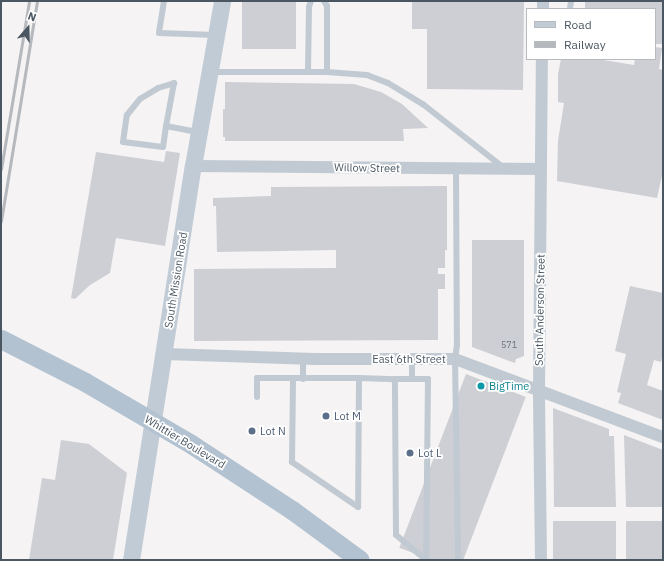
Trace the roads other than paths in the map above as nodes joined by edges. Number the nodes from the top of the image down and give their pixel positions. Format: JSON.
{"nodes":[{"id":1,"x":164,"y":1,"type":"edge"},
{"id":2,"x":222,"y":1,"type":"edge"},
{"id":3,"x":311,"y":1,"type":"edge"},
{"id":4,"x":324,"y":1,"type":"edge"},
{"id":5,"x":216,"y":35,"type":"junction"},
{"id":6,"x":542,"y":60,"type":"edge"},
{"id":7,"x":210,"y":72,"type":"junction"},
{"id":8,"x":308,"y":72,"type":"junction"},
{"id":9,"x":327,"y":72,"type":"junction"},
{"id":10,"x":166,"y":126,"type":"junction"},
{"id":11,"x":199,"y":132,"type":"junction"},
{"id":12,"x":193,"y":166,"type":"junction"},
{"id":13,"x":505,"y":168,"type":"junction"},
{"id":14,"x":456,"y":169,"type":"junction"},
{"id":15,"x":542,"y":169,"type":"junction"},
{"id":16,"x":1,"y":339,"type":"edge"},
{"id":17,"x":164,"y":354,"type":"junction"},
{"id":18,"x":303,"y":358,"type":"junction"},
{"id":19,"x":412,"y":358,"type":"junction"},
{"id":20,"x":455,"y":358,"type":"junction"},
{"id":21,"x":359,"y":378,"type":"junction"},
{"id":22,"x":293,"y":379,"type":"junction"},
{"id":23,"x":303,"y":379,"type":"junction"},
{"id":24,"x":395,"y":379,"type":"junction"},
{"id":25,"x":412,"y":379,"type":"junction"},
{"id":26,"x":539,"y":389,"type":"junction"},
{"id":27,"x":257,"y":397,"type":"dead end"},
{"id":28,"x":663,"y":437,"type":"edge"},
{"id":29,"x":131,"y":560,"type":"edge"},
{"id":30,"x":360,"y":560,"type":"edge"},
{"id":31,"x":458,"y":560,"type":"edge"},
{"id":32,"x":541,"y":560,"type":"edge"}],
"edges":[{"from":1,"to":5,"type":"lane"},
{"from":2,"to":5,"type":"street","name":"South Mission Road"},
{"from":3,"to":8,"type":"lane"},
{"from":4,"to":9,"type":"lane"},
{"from":5,"to":7,"type":"street","name":"South Mission Road"},
{"from":6,"to":15,"type":"street","name":"South Anderson Street"},
{"from":7,"to":8,"type":"lane"},
{"from":7,"to":11,"type":"street","name":"South Mission Road"},
{"from":8,"to":9,"type":"lane"},
{"from":9,"to":13,"type":"lane"},
{"from":10,"to":10,"type":"lane"},
{"from":10,"to":11,"type":"lane"},
{"from":11,"to":12,"type":"street","name":"South Mission Road"},
{"from":12,"to":14,"type":"street","name":"Willow Street"},
{"from":12,"to":17,"type":"street","name":"South Mission Road"},
{"from":13,"to":14,"type":"street","name":"Willow Street"},
{"from":13,"to":15,"type":"street","name":"Willow Street"},
{"from":14,"to":20,"type":"lane"},
{"from":15,"to":26,"type":"street","name":"South Anderson Street"},
{"from":16,"to":30,"type":"main road","name":"Whittier Boulevard","bridge":true},
{"from":17,"to":18,"type":"street","name":"East 6th Street"},
{"from":17,"to":29,"type":"street","name":"South Mission Road"},
{"from":18,"to":19,"type":"street","name":"East 6th Street"},
{"from":18,"to":23,"type":"lane"},
{"from":19,"to":20,"type":"street","name":"East 6th Street"},
{"from":19,"to":25,"type":"lane"},
{"from":20,"to":26,"type":"street","name":"East 6th Street"},
{"from":20,"to":31,"type":"lane"},
{"from":21,"to":22,"type":"lane"},
{"from":21,"to":23,"type":"lane"},
{"from":21,"to":24,"type":"lane"},
{"from":22,"to":23,"type":"lane"},
{"from":22,"to":27,"type":"lane"},
{"from":24,"to":25,"type":"lane"},
{"from":24,"to":25,"type":"lane"},
{"from":26,"to":28,"type":"street","name":"East 6th Street"},
{"from":26,"to":32,"type":"street","name":"South Anderson Street"}]}
